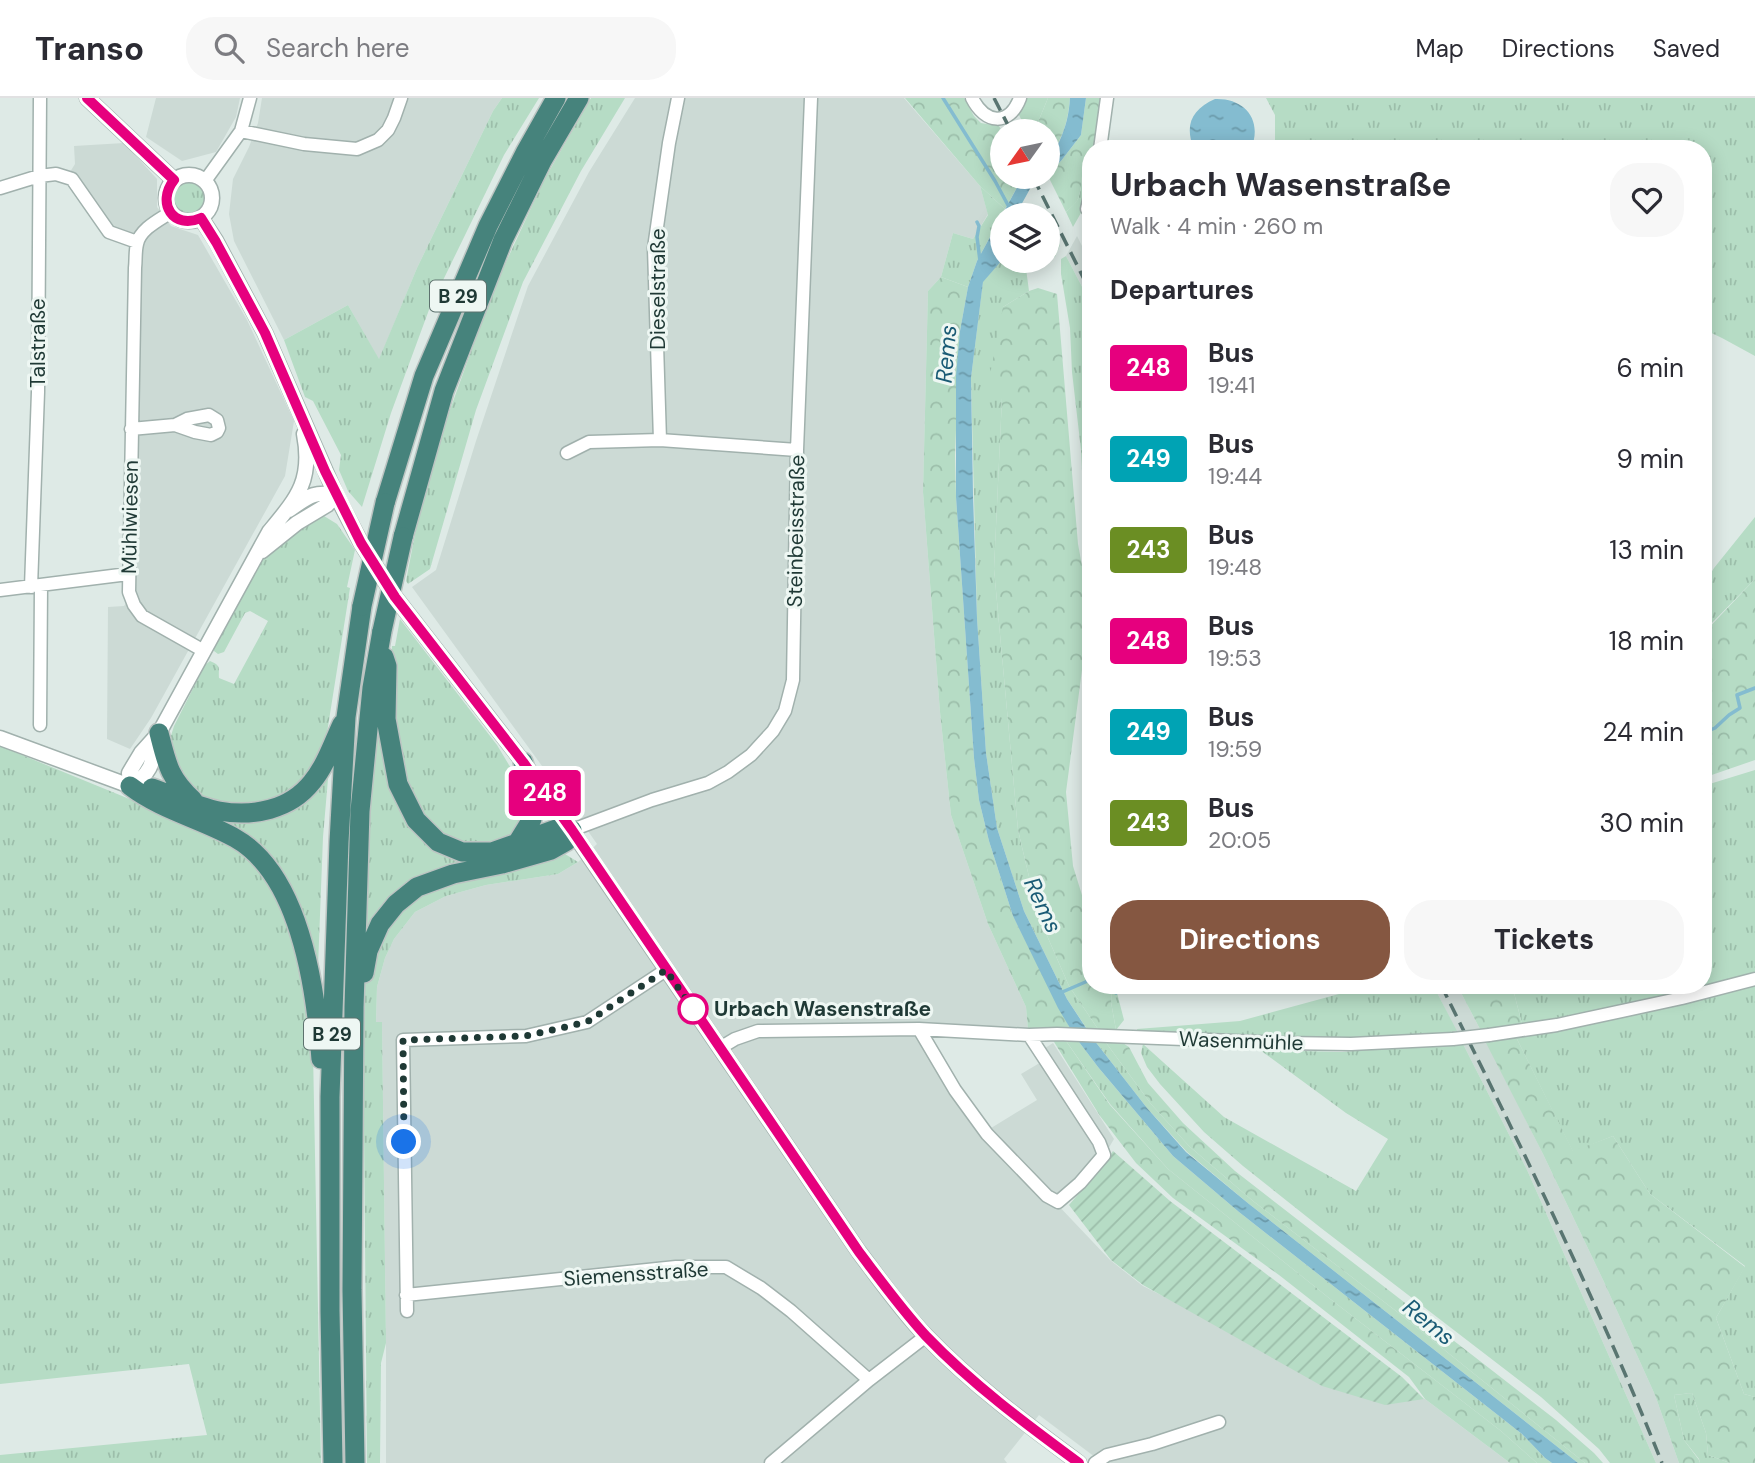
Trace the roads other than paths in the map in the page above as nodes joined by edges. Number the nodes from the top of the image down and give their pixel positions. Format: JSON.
{"nodes":[{"id":1,"x":40,"y":98,"type":"edge"},
{"id":2,"x":87,"y":98,"type":"edge"},
{"id":3,"x":250,"y":98,"type":"edge"},
{"id":4,"x":401,"y":98,"type":"edge"},
{"id":5,"x":556,"y":98,"type":"edge"},
{"id":6,"x":579,"y":98,"type":"edge"},
{"id":7,"x":678,"y":98,"type":"edge"},
{"id":8,"x":811,"y":98,"type":"edge"},
{"id":9,"x":972,"y":98,"type":"edge"},
{"id":10,"x":1020,"y":98,"type":"edge"},
{"id":11,"x":1107,"y":98,"type":"edge"},
{"id":12,"x":241,"y":131,"type":"junction"},
{"id":13,"x":1101,"y":140,"type":"edge"},
{"id":14,"x":39,"y":176,"type":"junction"},
{"id":15,"x":174,"y":180,"type":"junction"},
{"id":16,"x":205,"y":181,"type":"junction"},
{"id":17,"x":0,"y":188,"type":"edge"},
{"id":18,"x":171,"y":212,"type":"junction"},
{"id":19,"x":201,"y":218,"type":"junction"},
{"id":20,"x":137,"y":242,"type":"junction"},
{"id":21,"x":299,"y":412,"type":"junction"},
{"id":22,"x":175,"y":425,"type":"dead end"},
{"id":23,"x":131,"y":429,"type":"junction"},
{"id":24,"x":660,"y":440,"type":"junction"},
{"id":25,"x":797,"y":450,"type":"junction"},
{"id":26,"x":567,"y":453,"type":"dead end"},
{"id":27,"x":336,"y":495,"type":"junction"},
{"id":28,"x":285,"y":512,"type":"junction"},
{"id":29,"x":253,"y":560,"type":"junction"},
{"id":30,"x":128,"y":575,"type":"junction"},
{"id":31,"x":36,"y":587,"type":"junction"},
{"id":32,"x":0,"y":590,"type":"edge"},
{"id":33,"x":381,"y":637,"type":"junction"},
{"id":34,"x":204,"y":650,"type":"junction"},
{"id":35,"x":346,"y":717,"type":"junction"},
{"id":36,"x":40,"y":725,"type":"dead end"},
{"id":37,"x":159,"y":733,"type":"junction"},
{"id":38,"x":0,"y":737,"type":"edge"},
{"id":39,"x":523,"y":762,"type":"junction"},
{"id":40,"x":130,"y":786,"type":"junction"},
{"id":41,"x":197,"y":803,"type":"junction"},
{"id":42,"x":572,"y":830,"type":"junction"},
{"id":43,"x":516,"y":845,"type":"junction"},
{"id":44,"x":666,"y":970,"type":"junction"},
{"id":45,"x":1755,"y":979,"type":"edge"},
{"id":46,"x":1712,"y":990,"type":"edge"},
{"id":47,"x":1697,"y":994,"type":"edge"},
{"id":48,"x":354,"y":1007,"type":"junction"},
{"id":49,"x":919,"y":1029,"type":"junction"},
{"id":50,"x":1029,"y":1035,"type":"junction"},
{"id":51,"x":720,"y":1048,"type":"junction"},
{"id":52,"x":330,"y":1097,"type":"junction"},
{"id":53,"x":406,"y":1295,"type":"junction"},
{"id":54,"x":407,"y":1311,"type":"dead end"},
{"id":55,"x":926,"y":1336,"type":"junction"},
{"id":56,"x":869,"y":1380,"type":"junction"},
{"id":57,"x":1219,"y":1422,"type":"dead end"},
{"id":58,"x":333,"y":1463,"type":"edge"},
{"id":59,"x":355,"y":1463,"type":"edge"},
{"id":60,"x":771,"y":1463,"type":"edge"},
{"id":61,"x":1079,"y":1463,"type":"edge"},
{"id":62,"x":1095,"y":1463,"type":"edge"}],
"edges":[{"from":1,"to":14,"type":"street","name":"Talstraße"},
{"from":2,"to":15,"type":"street"},
{"from":3,"to":12,"type":"street"},
{"from":4,"to":12,"type":"street"},
{"from":5,"to":35,"type":"highway","number":"B 29","bridge":true},
{"from":6,"to":33,"type":"highway","number":"B 29","bridge":true},
{"from":7,"to":24,"type":"street","name":"Dieselstraße"},
{"from":8,"to":25,"type":"street","name":"Steinbeisstraße"},
{"from":9,"to":10,"type":"street"},
{"from":11,"to":13,"type":"street"},
{"from":12,"to":16,"type":"street"},
{"from":14,"to":17,"type":"street"},
{"from":14,"to":20,"type":"street"},
{"from":14,"to":31,"type":"street","name":"Talstraße"},
{"from":15,"to":16,"type":"street"},
{"from":15,"to":18,"type":"street"},
{"from":16,"to":19,"type":"street"},
{"from":18,"to":19,"type":"street"},
{"from":18,"to":20,"type":"street"},
{"from":19,"to":21,"type":"street"},
{"from":20,"to":23,"type":"street","name":"Mühlwiesen"},
{"from":21,"to":27,"type":"street"},
{"from":21,"to":28,"type":"street"},
{"from":22,"to":23,"type":"street","name":"Mühlwiesen"},
{"from":23,"to":30,"type":"street","name":"Mühlwiesen"},
{"from":24,"to":25,"type":"street"},
{"from":24,"to":26,"type":"street"},
{"from":25,"to":42,"type":"street","name":"Steinbeisstraße"},
{"from":27,"to":28,"type":"street"},
{"from":27,"to":29,"type":"street"},
{"from":27,"to":39,"type":"street"},
{"from":28,"to":29,"type":"street"},
{"from":29,"to":34,"type":"street"},
{"from":30,"to":31,"type":"street"},
{"from":30,"to":34,"type":"street","name":"Mühlwiesen"},
{"from":31,"to":32,"type":"street"},
{"from":31,"to":36,"type":"street","name":"Talstraße"},
{"from":33,"to":43,"type":"highway"},
{"from":33,"to":48,"type":"highway","number":"B 29"},
{"from":34,"to":37,"type":"street"},
{"from":35,"to":41,"type":"highway"},
{"from":35,"to":52,"type":"highway","number":"B 29"},
{"from":37,"to":40,"type":"street"},
{"from":37,"to":41,"type":"highway"},
{"from":38,"to":40,"type":"street"},
{"from":39,"to":42,"type":"street"},
{"from":39,"to":43,"type":"highway"},
{"from":40,"to":41,"type":"highway"},
{"from":40,"to":52,"type":"highway"},
{"from":42,"to":43,"type":"highway"},
{"from":42,"to":44,"type":"street"},
{"from":42,"to":48,"type":"highway"},
{"from":44,"to":51,"type":"street"},
{"from":44,"to":53,"type":"street"},
{"from":45,"to":46,"type":"street","name":"Wasenmühle","bridge":true},
{"from":47,"to":50,"type":"street","name":"Wasenmühle","bridge":true},
{"from":48,"to":59,"type":"highway","number":"B 29"},
{"from":49,"to":50,"type":"street","name":"Wasenmühle"},
{"from":49,"to":50,"type":"street"},
{"from":49,"to":51,"type":"street","name":"Wasenmühle"},
{"from":51,"to":55,"type":"street"},
{"from":52,"to":58,"type":"highway","number":"B 29"},
{"from":53,"to":54,"type":"street"},
{"from":53,"to":56,"type":"street","name":"Siemensstraße"},
{"from":55,"to":56,"type":"street"},
{"from":55,"to":61,"type":"street"},
{"from":56,"to":60,"type":"street"},
{"from":57,"to":62,"type":"street"}]}
